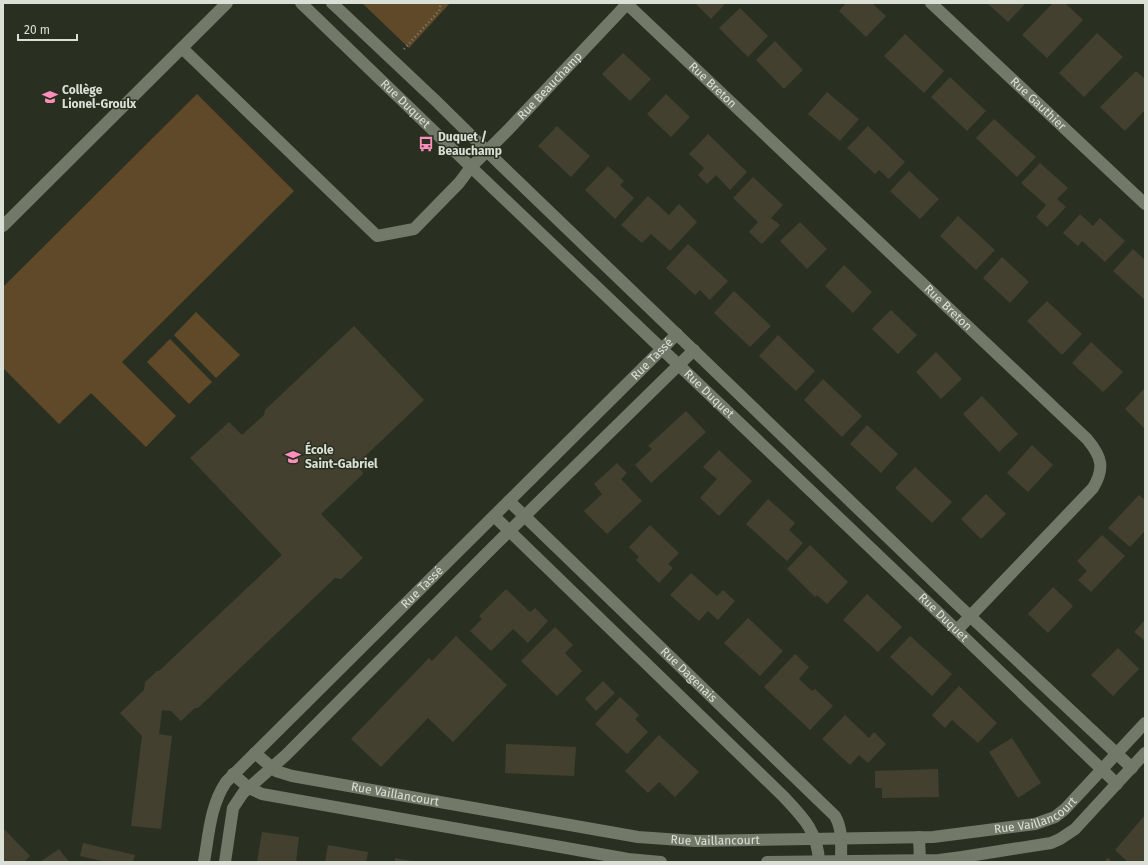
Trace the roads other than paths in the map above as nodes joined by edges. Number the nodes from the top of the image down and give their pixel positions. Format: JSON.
{"nodes":[{"id":1,"x":227,"y":3,"type":"edge"},
{"id":2,"x":301,"y":3,"type":"edge"},
{"id":3,"x":332,"y":3,"type":"edge"},
{"id":4,"x":628,"y":3,"type":"edge"},
{"id":5,"x":931,"y":3,"type":"edge"},
{"id":6,"x":182,"y":48,"type":"junction"},
{"id":7,"x":487,"y":152,"type":"junction"},
{"id":8,"x":471,"y":167,"type":"junction"},
{"id":9,"x":1145,"y":204,"type":"edge"},
{"id":10,"x":3,"y":226,"type":"edge"},
{"id":11,"x":677,"y":334,"type":"junction"},
{"id":12,"x":662,"y":349,"type":"junction"},
{"id":13,"x":694,"y":350,"type":"junction"},
{"id":14,"x":678,"y":365,"type":"junction"},
{"id":15,"x":509,"y":501,"type":"junction"},
{"id":16,"x":494,"y":516,"type":"junction"},
{"id":17,"x":524,"y":516,"type":"junction"},
{"id":18,"x":509,"y":532,"type":"junction"},
{"id":19,"x":970,"y":616,"type":"junction"},
{"id":20,"x":957,"y":630,"type":"junction"},
{"id":21,"x":1145,"y":723,"type":"edge"},
{"id":22,"x":255,"y":753,"type":"junction"},
{"id":23,"x":1145,"y":753,"type":"edge"},
{"id":24,"x":1116,"y":754,"type":"junction"},
{"id":25,"x":272,"y":768,"type":"junction"},
{"id":26,"x":1132,"y":768,"type":"junction"},
{"id":27,"x":1102,"y":769,"type":"junction"},
{"id":28,"x":233,"y":774,"type":"junction"},
{"id":29,"x":1117,"y":784,"type":"junction"},
{"id":30,"x":249,"y":788,"type":"junction"},
{"id":31,"x":919,"y":837,"type":"junction"},
{"id":32,"x":815,"y":839,"type":"junction"},
{"id":33,"x":842,"y":839,"type":"junction"},
{"id":34,"x":920,"y":861,"type":"edge"},
{"id":35,"x":204,"y":862,"type":"edge"},
{"id":36,"x":225,"y":862,"type":"edge"},
{"id":37,"x":661,"y":862,"type":"edge"},
{"id":38,"x":767,"y":862,"type":"edge"},
{"id":39,"x":819,"y":862,"type":"edge"},
{"id":40,"x":841,"y":862,"type":"edge"}],
"edges":[{"from":1,"to":6,"type":"street"},
{"from":2,"to":8,"type":"street","name":"Rue Duquet"},
{"from":3,"to":7,"type":"street","name":"Rue Duquet"},
{"from":4,"to":7,"type":"street","name":"Rue Beauchamp"},
{"from":4,"to":19,"type":"street","name":"Rue Breton"},
{"from":5,"to":9,"type":"street","name":"Rue Gauthier"},
{"from":6,"to":8,"type":"street","name":"Rue Beauchamp"},
{"from":6,"to":10,"type":"street"},
{"from":7,"to":8,"type":"street","name":"Rue Beauchamp"},
{"from":7,"to":11,"type":"street","name":"Rue Duquet"},
{"from":8,"to":12,"type":"street","name":"Rue Duquet"},
{"from":11,"to":12,"type":"street","name":"Rue Tassé"},
{"from":11,"to":13,"type":"street","name":"Rue Duquet"},
{"from":12,"to":14,"type":"street","name":"Rue Duquet"},
{"from":12,"to":15,"type":"street","name":"Rue Tassé"},
{"from":13,"to":14,"type":"street","name":"Rue Tassé"},
{"from":13,"to":19,"type":"street","name":"Rue Duquet"},
{"from":14,"to":17,"type":"street","name":"Rue Tassé"},
{"from":14,"to":20,"type":"street","name":"Rue Duquet"},
{"from":15,"to":16,"type":"street","name":"Rue Tassé"},
{"from":15,"to":17,"type":"street","name":"Rue Dagenais"},
{"from":16,"to":18,"type":"street","name":"Rue Dagenais"},
{"from":16,"to":22,"type":"street","name":"Rue Tassé"},
{"from":17,"to":18,"type":"street","name":"Rue Tassé"},
{"from":17,"to":33,"type":"street","name":"Rue Dagenais"},
{"from":18,"to":25,"type":"street","name":"Rue Tassé"},
{"from":18,"to":32,"type":"street","name":"Rue Dagenais"},
{"from":19,"to":20,"type":"street","name":"Rue Breton"},
{"from":19,"to":24,"type":"street","name":"Rue Duquet"},
{"from":20,"to":27,"type":"street","name":"Rue Duquet"},
{"from":21,"to":24,"type":"street","name":"Rue Vaillancourt"},
{"from":22,"to":25,"type":"street","name":"Rue Vaillancourt"},
{"from":22,"to":28,"type":"street","name":"Rue Tassé"},
{"from":23,"to":26,"type":"street","name":"Rue Vaillancourt"},
{"from":24,"to":26,"type":"street","name":"Rue Duquet"},
{"from":24,"to":27,"type":"street","name":"Rue Vaillancourt"},
{"from":25,"to":30,"type":"street","name":"Rue Tassé"},
{"from":25,"to":32,"type":"street","name":"Rue Vaillancourt"},
{"from":26,"to":29,"type":"street","name":"Rue Vaillancourt"},
{"from":27,"to":29,"type":"street","name":"Rue Duquet"},
{"from":27,"to":31,"type":"street","name":"Rue Vaillancourt"},
{"from":28,"to":30,"type":"street","name":"Rue Vaillancourt"},
{"from":28,"to":35,"type":"street","name":"Rue Tassé"},
{"from":29,"to":34,"type":"street","name":"Rue Vaillancourt"},
{"from":30,"to":36,"type":"street","name":"Rue Tassé"},
{"from":30,"to":37,"type":"street","name":"Rue Vaillancourt"},
{"from":31,"to":33,"type":"street","name":"Rue Vaillancourt"},
{"from":31,"to":34,"type":"street"},
{"from":32,"to":33,"type":"street","name":"Rue Vaillancourt"},
{"from":32,"to":39,"type":"street","name":"Rue Dagenais"},
{"from":33,"to":40,"type":"street","name":"Rue Dagenais"},
{"from":34,"to":40,"type":"street","name":"Rue Vaillancourt"},
{"from":38,"to":39,"type":"street","name":"Rue Vaillancourt"},
{"from":39,"to":40,"type":"street","name":"Rue Vaillancourt"}]}
